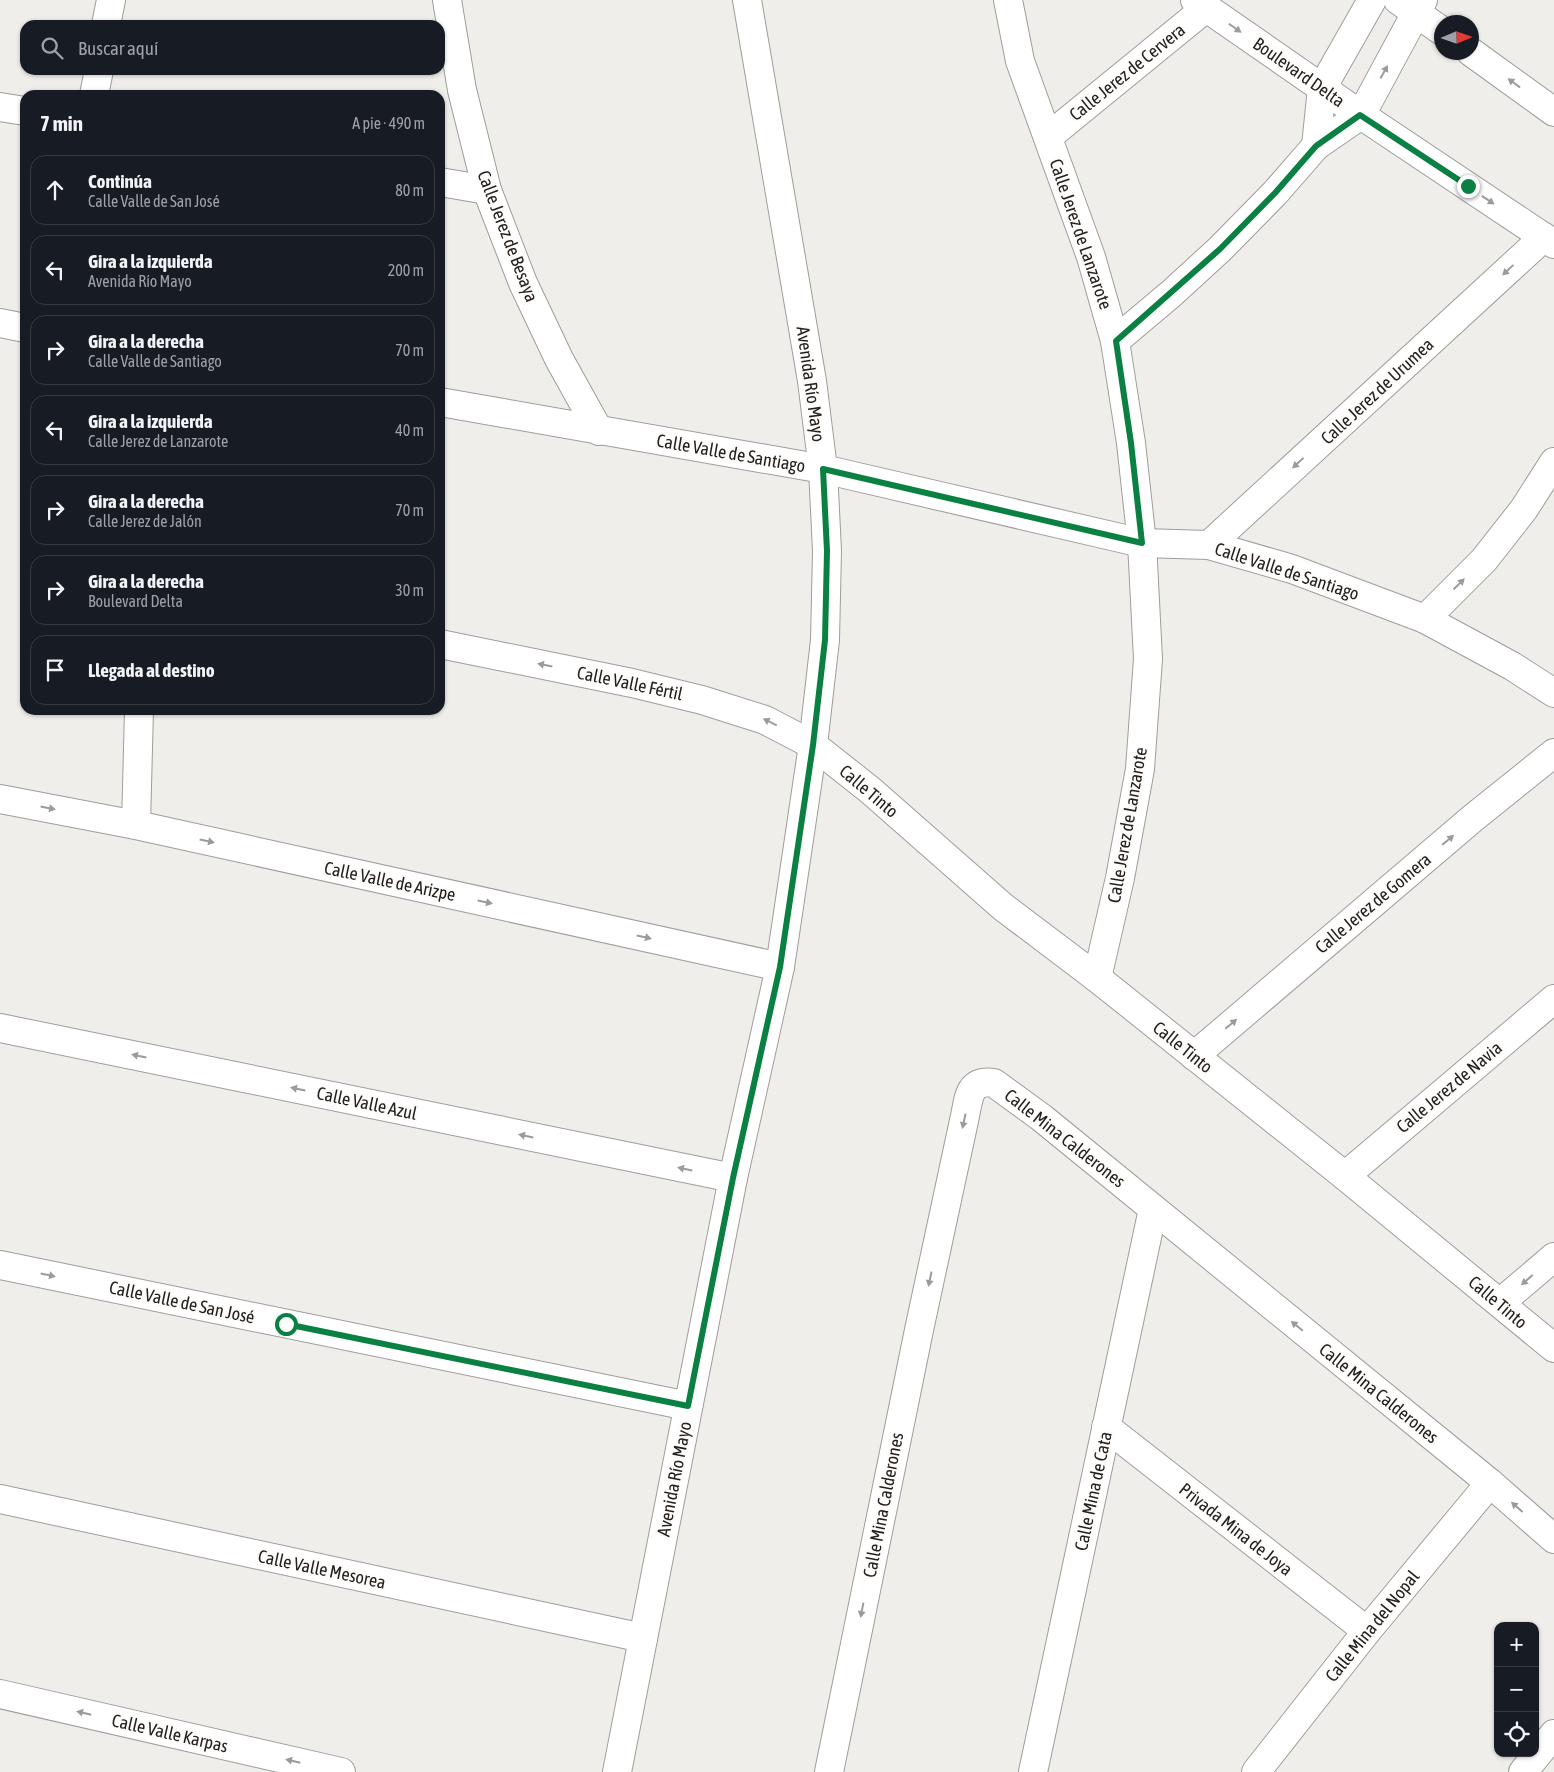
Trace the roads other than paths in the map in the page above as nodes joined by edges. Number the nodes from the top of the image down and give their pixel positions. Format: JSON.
{"nodes":[{"id":1,"x":111,"y":0,"type":"edge"},
{"id":2,"x":447,"y":0,"type":"edge"},
{"id":3,"x":747,"y":0,"type":"edge"},
{"id":4,"x":1008,"y":0,"type":"edge"},
{"id":5,"x":1372,"y":0,"type":"edge"},
{"id":6,"x":1200,"y":4,"type":"edge"},
{"id":7,"x":1413,"y":4,"type":"edge"},
{"id":8,"x":107,"y":20,"type":"edge"},
{"id":9,"x":1434,"y":24,"type":"edge"},
{"id":10,"x":1479,"y":57,"type":"edge"},
{"id":11,"x":98,"y":75,"type":"edge"},
{"id":12,"x":1322,"y":88,"type":"junction"},
{"id":13,"x":95,"y":90,"type":"edge"},
{"id":14,"x":0,"y":107,"type":"edge"},
{"id":15,"x":20,"y":110,"type":"edge"},
{"id":16,"x":1554,"y":112,"type":"edge"},
{"id":17,"x":1360,"y":115,"type":"junction"},
{"id":18,"x":1048,"y":137,"type":"junction"},
{"id":19,"x":1316,"y":146,"type":"junction"},
{"id":20,"x":445,"y":183,"type":"edge"},
{"id":21,"x":487,"y":190,"type":"junction"},
{"id":22,"x":1549,"y":240,"type":"edge"},
{"id":23,"x":0,"y":323,"type":"edge"},
{"id":24,"x":20,"y":327,"type":"edge"},
{"id":25,"x":1116,"y":341,"type":"junction"},
{"id":26,"x":445,"y":403,"type":"edge"},
{"id":27,"x":599,"y":431,"type":"junction"},
{"id":28,"x":1554,"y":462,"type":"edge"},
{"id":29,"x":823,"y":469,"type":"junction"},
{"id":30,"x":1142,"y":543,"type":"junction"},
{"id":31,"x":1209,"y":545,"type":"junction"},
{"id":32,"x":1424,"y":619,"type":"junction"},
{"id":33,"x":445,"y":645,"type":"edge"},
{"id":34,"x":1554,"y":693,"type":"edge"},
{"id":35,"x":139,"y":715,"type":"edge"},
{"id":36,"x":813,"y":745,"type":"junction"},
{"id":37,"x":1554,"y":753,"type":"edge"},
{"id":38,"x":0,"y":799,"type":"edge"},
{"id":39,"x":136,"y":825,"type":"junction"},
{"id":40,"x":780,"y":967,"type":"junction"},
{"id":41,"x":1097,"y":978,"type":"junction"},
{"id":42,"x":1554,"y":999,"type":"edge"},
{"id":43,"x":0,"y":1028,"type":"edge"},
{"id":44,"x":1194,"y":1056,"type":"junction"},
{"id":45,"x":1345,"y":1176,"type":"junction"},
{"id":46,"x":733,"y":1178,"type":"junction"},
{"id":47,"x":1153,"y":1209,"type":"junction"},
{"id":48,"x":1554,"y":1257,"type":"edge"},
{"id":49,"x":0,"y":1265,"type":"edge"},
{"id":50,"x":1500,"y":1304,"type":"junction"},
{"id":51,"x":1554,"y":1348,"type":"edge"},
{"id":52,"x":688,"y":1406,"type":"junction"},
{"id":53,"x":1106,"y":1427,"type":"junction"},
{"id":54,"x":1490,"y":1482,"type":"junction"},
{"id":55,"x":0,"y":1499,"type":"edge"},
{"id":56,"x":1554,"y":1539,"type":"edge"},
{"id":57,"x":1366,"y":1631,"type":"junction"},
{"id":58,"x":644,"y":1638,"type":"junction"},
{"id":59,"x":0,"y":1694,"type":"edge"},
{"id":60,"x":1554,"y":1734,"type":"edge"},
{"id":61,"x":341,"y":1772,"type":"edge"},
{"id":62,"x":617,"y":1772,"type":"edge"},
{"id":63,"x":829,"y":1772,"type":"edge"},
{"id":64,"x":1033,"y":1772,"type":"edge"},
{"id":65,"x":1256,"y":1772,"type":"edge"},
{"id":66,"x":1524,"y":1772,"type":"edge"}],
"edges":[{"from":1,"to":8,"type":"street"},
{"from":2,"to":21,"type":"street","name":"Calle Jerez de Besaya"},
{"from":3,"to":29,"type":"street","name":"Avenida Río Mayo"},
{"from":4,"to":18,"type":"street","name":"Calle Jerez de Lanzarote"},
{"from":5,"to":12,"type":"street"},
{"from":6,"to":12,"type":"street","name":"Boulevard Delta","one_way":true},
{"from":6,"to":18,"type":"street","name":"Calle Jerez de Cervera"},
{"from":7,"to":9,"type":"street"},
{"from":17,"to":7,"type":"street","one_way":true},
{"from":16,"to":10,"type":"street","one_way":true},
{"from":11,"to":13,"type":"street"},
{"from":12,"to":17,"type":"street","name":"Boulevard Delta"},
{"from":12,"to":19,"type":"street"},
{"from":14,"to":15,"type":"street"},
{"from":17,"to":19,"type":"street"},
{"from":17,"to":22,"type":"street","name":"Boulevard Delta","one_way":true},
{"from":18,"to":25,"type":"street","name":"Calle Jerez de Lanzarote"},
{"from":19,"to":25,"type":"street"},
{"from":20,"to":21,"type":"street"},
{"from":21,"to":27,"type":"street","name":"Calle Jerez de Besaya"},
{"from":22,"to":31,"type":"street","name":"Calle Jerez de Urumea","one_way":true},
{"from":23,"to":24,"type":"street"},
{"from":25,"to":30,"type":"street","name":"Calle Jerez de Lanzarote"},
{"from":26,"to":27,"type":"street","name":"Calle Valle de Santiago"},
{"from":27,"to":29,"type":"street","name":"Calle Valle de Santiago"},
{"from":32,"to":28,"type":"street","one_way":true},
{"from":29,"to":30,"type":"street","name":"Calle Valle de Santiago"},
{"from":29,"to":36,"type":"street","name":"Avenida Río Mayo"},
{"from":30,"to":31,"type":"street","name":"Calle Valle de Santiago"},
{"from":30,"to":41,"type":"street","name":"Calle Jerez de Lanzarote"},
{"from":31,"to":32,"type":"street","name":"Calle Valle de Santiago"},
{"from":32,"to":34,"type":"street","name":"Calle Valle de Santiago"},
{"from":36,"to":33,"type":"street","name":"Calle Valle Fértil","one_way":true},
{"from":35,"to":39,"type":"street"},
{"from":36,"to":40,"type":"street","name":"Avenida Río Mayo"},
{"from":36,"to":41,"type":"street","name":"Calle Tinto"},
{"from":44,"to":37,"type":"street","name":"Calle Jerez de Gomera","one_way":true},
{"from":38,"to":39,"type":"street","name":"Calle Valle de Arizpe","one_way":true},
{"from":39,"to":40,"type":"street","name":"Calle Valle de Arizpe","one_way":true},
{"from":40,"to":46,"type":"street","name":"Avenida Río Mayo"},
{"from":41,"to":44,"type":"street","name":"Calle Tinto"},
{"from":42,"to":45,"type":"street","name":"Calle Jerez de Navia"},
{"from":46,"to":43,"type":"street","name":"Calle Valle Azul","one_way":true},
{"from":44,"to":45,"type":"street","name":"Calle Tinto"},
{"from":45,"to":50,"type":"street","name":"Calle Tinto"},
{"from":46,"to":52,"type":"street","name":"Avenida Río Mayo"},
{"from":47,"to":53,"type":"street","name":"Calle Mina de Cata"},
{"from":54,"to":47,"type":"street","name":"Calle Mina Calderones","one_way":true},
{"from":47,"to":63,"type":"street","name":"Calle Mina Calderones","one_way":true},
{"from":48,"to":50,"type":"street","one_way":true},
{"from":49,"to":52,"type":"street","name":"Calle Valle de San José","one_way":true},
{"from":50,"to":51,"type":"street","name":"Calle Tinto"},
{"from":52,"to":58,"type":"street","name":"Avenida Río Mayo"},
{"from":53,"to":57,"type":"street","name":"Privada Mina de Joya"},
{"from":53,"to":64,"type":"street","name":"Calle Mina de Cata"},
{"from":56,"to":54,"type":"street","name":"Calle Mina Calderones","one_way":true},
{"from":54,"to":57,"type":"street","name":"Calle Mina del Nopal"},
{"from":55,"to":58,"type":"street","name":"Calle Valle Mesorea"},
{"from":57,"to":65,"type":"street","name":"Calle Mina del Nopal"},
{"from":58,"to":62,"type":"street","name":"Avenida Río Mayo"},
{"from":61,"to":59,"type":"street","name":"Calle Valle Karpas","one_way":true},
{"from":60,"to":66,"type":"street"}]}
